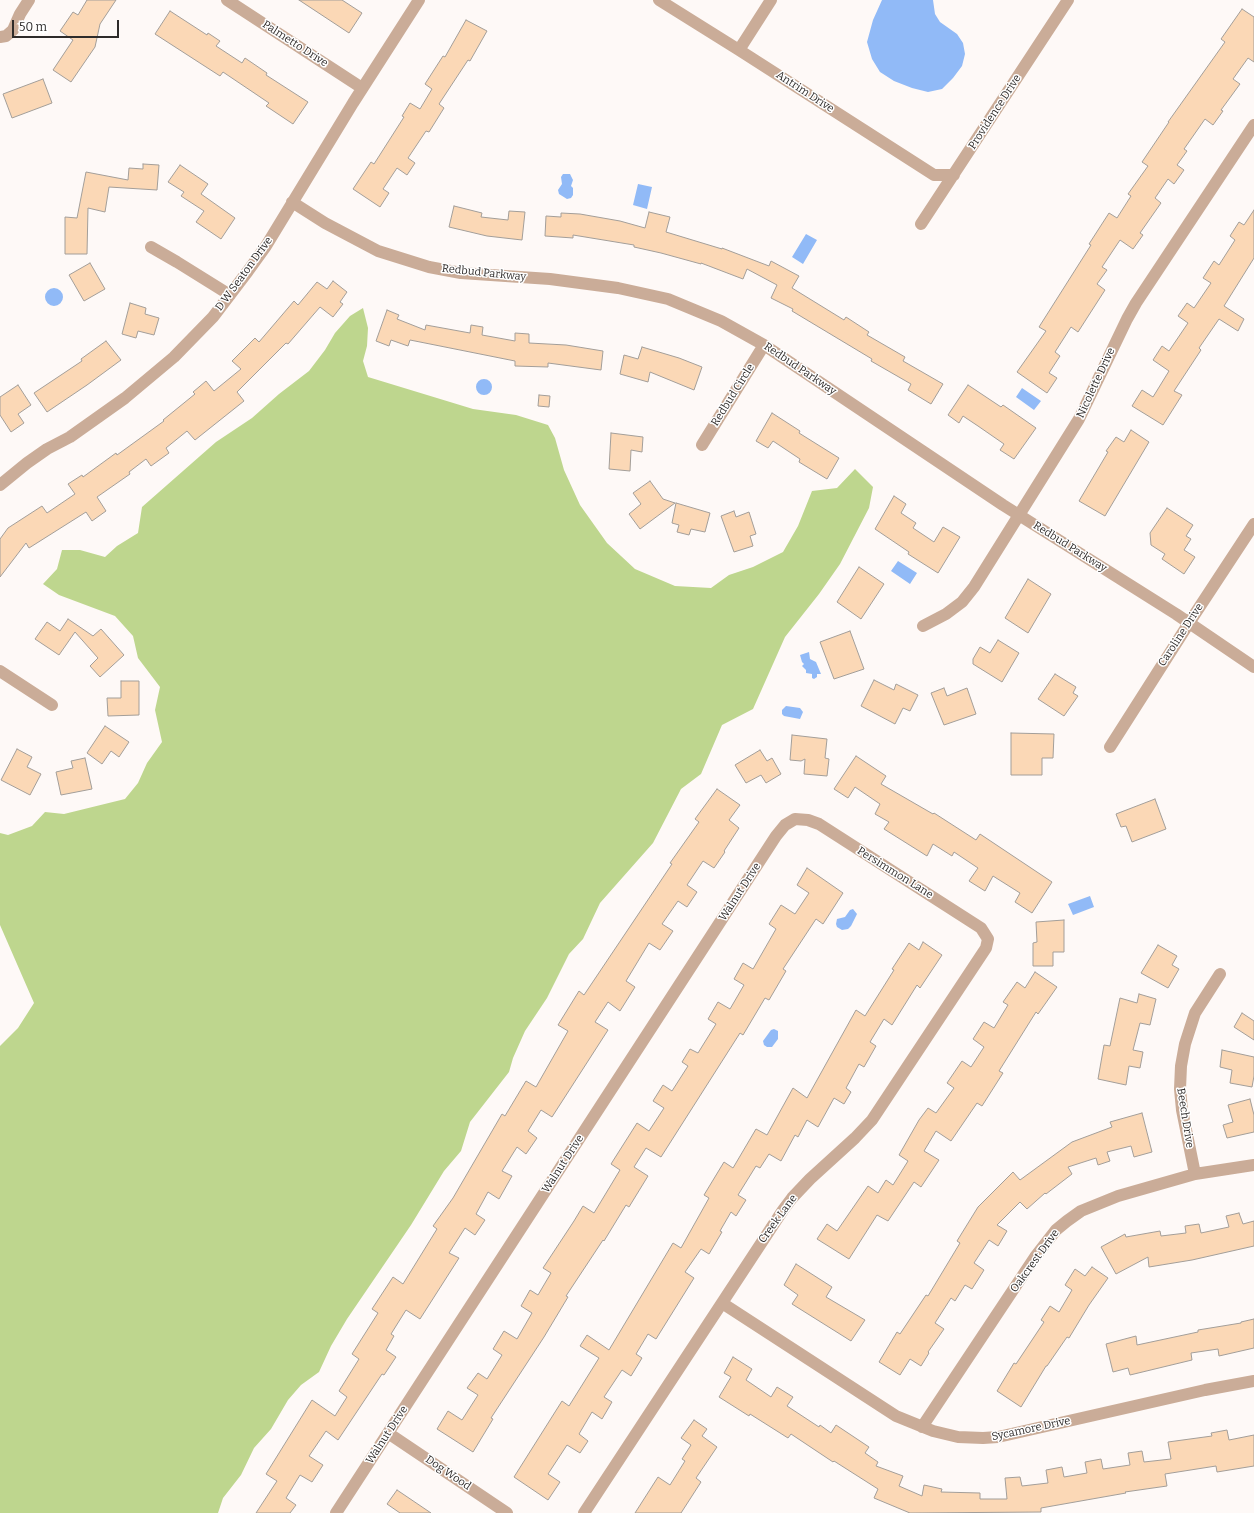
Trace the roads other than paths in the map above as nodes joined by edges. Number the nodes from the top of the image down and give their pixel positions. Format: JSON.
{"nodes":[{"id":1,"x":29,"y":0,"type":"edge"},
{"id":2,"x":227,"y":0,"type":"edge"},
{"id":3,"x":419,"y":0,"type":"edge"},
{"id":4,"x":659,"y":0,"type":"edge"},
{"id":5,"x":770,"y":0,"type":"edge"},
{"id":6,"x":1068,"y":0,"type":"edge"},
{"id":7,"x":0,"y":37,"type":"edge"},
{"id":8,"x":739,"y":50,"type":"junction"},
{"id":9,"x":362,"y":88,"type":"junction"},
{"id":10,"x":1254,"y":125,"type":"edge"},
{"id":11,"x":954,"y":175,"type":"junction"},
{"id":12,"x":292,"y":202,"type":"junction"},
{"id":13,"x":922,"y":224,"type":"dead end"},
{"id":14,"x":151,"y":247,"type":"dead end"},
{"id":15,"x":230,"y":295,"type":"junction"},
{"id":16,"x":764,"y":345,"type":"junction"},
{"id":17,"x":702,"y":445,"type":"dead end"},
{"id":18,"x":0,"y":485,"type":"edge"},
{"id":19,"x":1018,"y":514,"type":"junction"},
{"id":20,"x":1254,"y":524,"type":"edge"},
{"id":21,"x":1189,"y":623,"type":"junction"},
{"id":22,"x":923,"y":626,"type":"dead end"},
{"id":23,"x":1254,"y":667,"type":"edge"},
{"id":24,"x":0,"y":671,"type":"edge"},
{"id":25,"x":52,"y":705,"type":"dead end"},
{"id":26,"x":1110,"y":746,"type":"dead end"},
{"id":27,"x":796,"y":819,"type":"joint"},
{"id":28,"x":988,"y":939,"type":"joint"},
{"id":29,"x":1220,"y":974,"type":"dead end"},
{"id":30,"x":1254,"y":1165,"type":"edge"},
{"id":31,"x":1196,"y":1174,"type":"junction"},
{"id":32,"x":722,"y":1303,"type":"junction"},
{"id":33,"x":1254,"y":1381,"type":"edge"},
{"id":34,"x":922,"y":1427,"type":"junction"},
{"id":35,"x":388,"y":1433,"type":"junction"},
{"id":36,"x":336,"y":1513,"type":"edge"},
{"id":37,"x":507,"y":1513,"type":"edge"},
{"id":38,"x":584,"y":1513,"type":"edge"}],
"edges":[{"from":1,"to":7,"type":"street"},
{"from":2,"to":9,"type":"street","name":"Palmetto Drive"},
{"from":3,"to":9,"type":"street","name":"D W Seaton Drive"},
{"from":4,"to":8,"type":"street","name":"Antrim Drive"},
{"from":5,"to":8,"type":"street"},
{"from":6,"to":11,"type":"street","name":"Providence Drive"},
{"from":8,"to":11,"type":"street","name":"Antrim Drive"},
{"from":9,"to":12,"type":"street","name":"D W Seaton Drive"},
{"from":10,"to":19,"type":"street","name":"Nicolette Drive"},
{"from":11,"to":13,"type":"street","name":"Providence Drive"},
{"from":12,"to":15,"type":"street","name":"D W Seaton Drive"},
{"from":12,"to":16,"type":"street","name":"Redbud Parkway"},
{"from":14,"to":15,"type":"street"},
{"from":15,"to":18,"type":"street","name":"D W Seaton Drive"},
{"from":16,"to":17,"type":"street","name":"Redbud Circle"},
{"from":16,"to":19,"type":"street","name":"Redbud Parkway"},
{"from":19,"to":21,"type":"street","name":"Redbud Parkway"},
{"from":19,"to":22,"type":"street","name":"Nicolette Drive"},
{"from":20,"to":21,"type":"street","name":"Caroline Drive"},
{"from":21,"to":23,"type":"street","name":"Redbud Parkway"},
{"from":21,"to":26,"type":"street","name":"Caroline Drive"},
{"from":24,"to":25,"type":"street"},
{"from":27,"to":28,"type":"street","name":"Persimmon Lane"},
{"from":27,"to":35,"type":"street","name":"Walnut Drive"},
{"from":28,"to":32,"type":"street","name":"Creek Lane"},
{"from":29,"to":31,"type":"street","name":"Beech Drive"},
{"from":30,"to":31,"type":"street","name":"Oakcrest Drive"},
{"from":31,"to":34,"type":"street","name":"Oakcrest Drive"},
{"from":32,"to":34,"type":"street","name":"Sycamore Drive"},
{"from":32,"to":38,"type":"street","name":"Creek Lane"},
{"from":33,"to":34,"type":"street","name":"Sycamore Drive"},
{"from":35,"to":36,"type":"street","name":"Walnut Drive"},
{"from":35,"to":37,"type":"street","name":"Dog Wood"}]}
